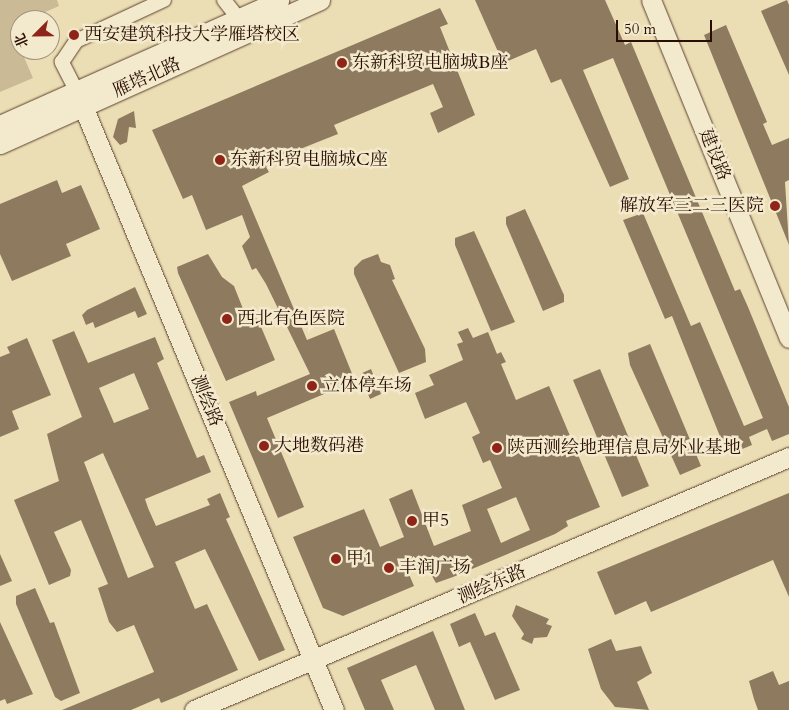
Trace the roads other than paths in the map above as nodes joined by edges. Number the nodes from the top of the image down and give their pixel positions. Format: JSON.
{"nodes":[{"id":1,"x":164,"y":0,"type":"edge"},
{"id":2,"x":224,"y":0,"type":"edge"},
{"id":3,"x":279,"y":0,"type":"edge"},
{"id":4,"x":320,"y":0,"type":"edge"},
{"id":5,"x":651,"y":0,"type":"edge"},
{"id":6,"x":136,"y":6,"type":"edge"},
{"id":7,"x":238,"y":18,"type":"junction"},
{"id":8,"x":81,"y":99,"type":"junction"},
{"id":9,"x":0,"y":125,"type":"edge"},
{"id":10,"x":0,"y":144,"type":"edge"},
{"id":11,"x":789,"y":338,"type":"edge"},
{"id":12,"x":789,"y":457,"type":"edge"},
{"id":13,"x":314,"y":662,"type":"junction"},
{"id":14,"x":194,"y":710,"type":"edge"},
{"id":15,"x":334,"y":710,"type":"edge"}],
"edges":[{"from":1,"to":6,"type":"street"},
{"from":2,"to":7,"type":"street"},
{"from":3,"to":7,"type":"street","name":"雁塔北路"},
{"from":4,"to":8,"type":"street","name":"雁塔北路"},
{"from":5,"to":11,"type":"street","name":"建设路"},
{"from":6,"to":8,"type":"street"},
{"from":7,"to":8,"type":"street","name":"雁塔北路"},
{"from":8,"to":9,"type":"street","name":"雁塔北路"},
{"from":8,"to":10,"type":"street","name":"雁塔北路"},
{"from":8,"to":13,"type":"street","name":"测绘路"},
{"from":12,"to":13,"type":"street","name":"测绘东路"},
{"from":13,"to":14,"type":"street","name":"测绘东路"},
{"from":13,"to":15,"type":"street","name":"测绘路"}]}
